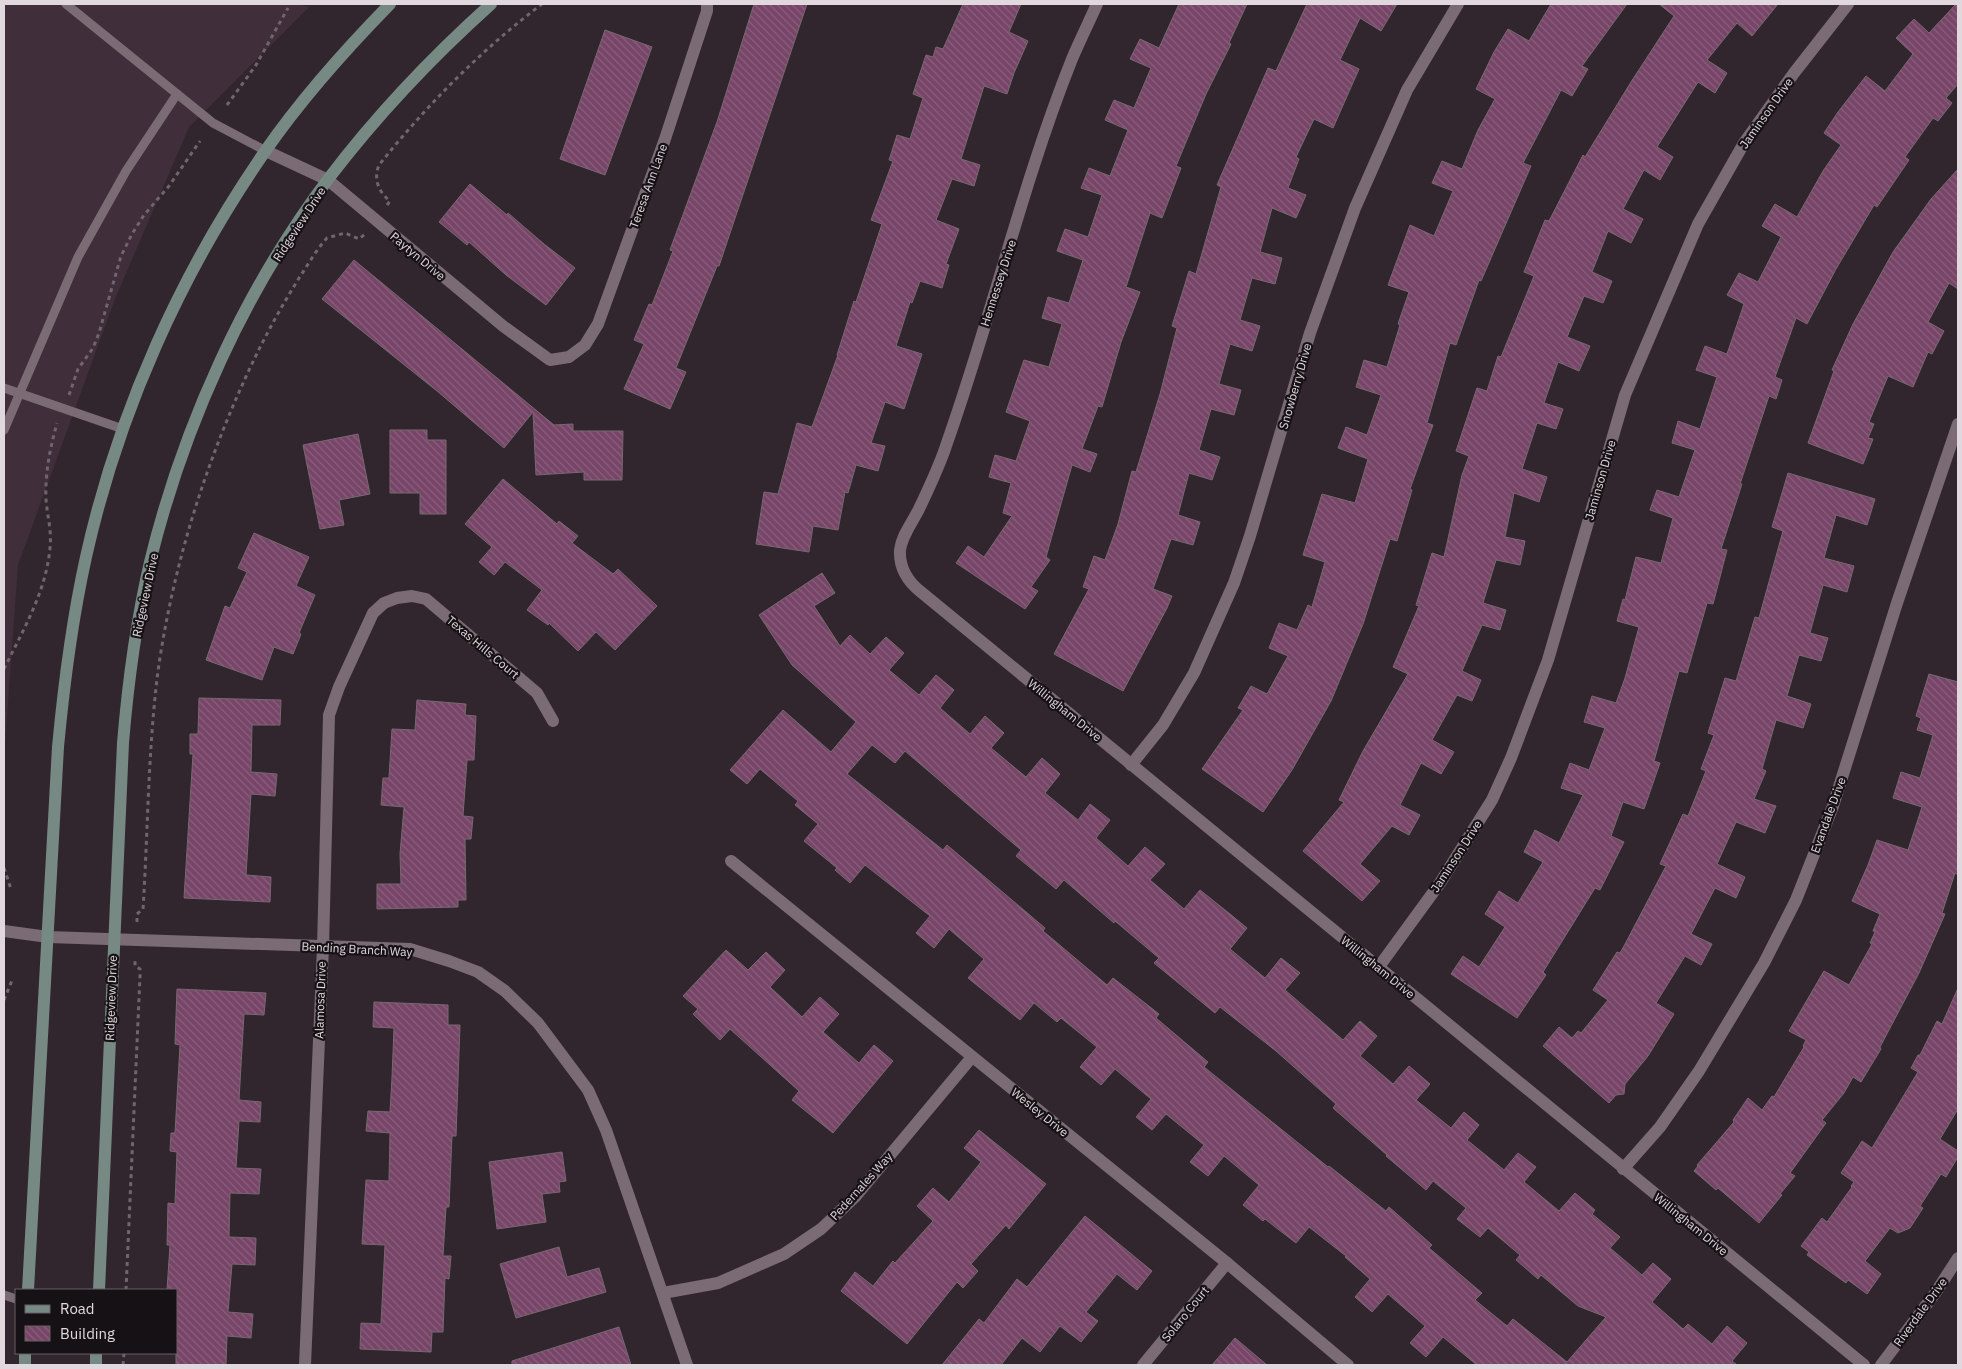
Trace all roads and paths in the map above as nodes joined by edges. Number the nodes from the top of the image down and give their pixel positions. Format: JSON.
{"nodes":[{"id":1,"x":66,"y":4,"type":"edge"},
{"id":2,"x":390,"y":4,"type":"edge"},
{"id":3,"x":491,"y":4,"type":"edge"},
{"id":4,"x":542,"y":4,"type":"edge"},
{"id":5,"x":707,"y":4,"type":"edge"},
{"id":6,"x":1097,"y":4,"type":"edge"},
{"id":7,"x":1458,"y":4,"type":"edge"},
{"id":8,"x":1848,"y":4,"type":"edge"},
{"id":9,"x":288,"y":8,"type":"dead end"},
{"id":10,"x":177,"y":94,"type":"junction"},
{"id":11,"x":227,"y":105,"type":"dead end"},
{"id":12,"x":200,"y":141,"type":"dead end"},
{"id":13,"x":266,"y":151,"type":"junction"},
{"id":14,"x":328,"y":180,"type":"junction"},
{"id":15,"x":386,"y":207,"type":"dead end"},
{"id":16,"x":365,"y":234,"type":"dead end"},
{"id":17,"x":569,"y":357,"type":"joint"},
{"id":18,"x":4,"y":388,"type":"edge"},
{"id":19,"x":19,"y":392,"type":"junction"},
{"id":20,"x":68,"y":396,"type":"dead end"},
{"id":21,"x":58,"y":420,"type":"dead end"},
{"id":22,"x":1958,"y":424,"type":"edge"},
{"id":23,"x":123,"y":429,"type":"junction"},
{"id":24,"x":4,"y":430,"type":"edge"},
{"id":25,"x":900,"y":562,"type":"joint"},
{"id":26,"x":398,"y":598,"type":"joint"},
{"id":27,"x":4,"y":669,"type":"edge"},
{"id":28,"x":552,"y":721,"type":"dead end"},
{"id":29,"x":1131,"y":765,"type":"junction"},
{"id":30,"x":730,"y":861,"type":"dead end"},
{"id":31,"x":4,"y":868,"type":"edge"},
{"id":32,"x":11,"y":889,"type":"dead end"},
{"id":33,"x":143,"y":909,"type":"dead end"},
{"id":34,"x":4,"y":930,"type":"edge"},
{"id":35,"x":48,"y":937,"type":"junction"},
{"id":36,"x":114,"y":940,"type":"junction"},
{"id":37,"x":322,"y":947,"type":"junction"},
{"id":38,"x":1378,"y":968,"type":"junction"},
{"id":39,"x":140,"y":969,"type":"dead end"},
{"id":40,"x":13,"y":978,"type":"dead end"},
{"id":41,"x":4,"y":1000,"type":"edge"},
{"id":42,"x":972,"y":1057,"type":"junction"},
{"id":43,"x":1623,"y":1169,"type":"junction"},
{"id":44,"x":1958,"y":1258,"type":"edge"},
{"id":45,"x":1227,"y":1263,"type":"junction"},
{"id":46,"x":28,"y":1289,"type":"edge"},
{"id":47,"x":99,"y":1289,"type":"edge"},
{"id":48,"x":126,"y":1289,"type":"edge"},
{"id":49,"x":663,"y":1293,"type":"junction"},
{"id":50,"x":305,"y":1365,"type":"edge"},
{"id":51,"x":687,"y":1365,"type":"edge"},
{"id":52,"x":1143,"y":1365,"type":"edge"},
{"id":53,"x":1348,"y":1365,"type":"edge"},
{"id":54,"x":1864,"y":1365,"type":"edge"},
{"id":55,"x":1880,"y":1365,"type":"edge"}],
"edges":[{"from":1,"to":10,"type":"lane"},
{"from":2,"to":13,"type":"main road"},
{"from":3,"to":14,"type":"main road","name":"Ridgeview Drive"},
{"from":4,"to":15,"type":"path"},
{"from":5,"to":17,"type":"street","name":"Teresa Ann Lane"},
{"from":6,"to":25,"type":"street","name":"Hennessey Drive"},
{"from":7,"to":29,"type":"street","name":"Snowberry Drive"},
{"from":8,"to":38,"type":"street","name":"Jaminson Drive"},
{"from":9,"to":11,"type":"path"},
{"from":10,"to":13,"type":"lane"},
{"from":10,"to":19,"type":"lane"},
{"from":12,"to":20,"type":"path"},
{"from":13,"to":14,"type":"street","name":"Paytyn Drive"},
{"from":13,"to":23,"type":"main road"},
{"from":14,"to":17,"type":"street","name":"Paytyn Drive"},
{"from":14,"to":36,"type":"main road","name":"Ridgeview Drive"},
{"from":16,"to":33,"type":"path"},
{"from":18,"to":19,"type":"lane"},
{"from":19,"to":23,"type":"lane"},
{"from":19,"to":24,"type":"lane"},
{"from":21,"to":27,"type":"path"},
{"from":22,"to":43,"type":"street","name":"Evandale Drive"},
{"from":23,"to":35,"type":"main road"},
{"from":25,"to":29,"type":"street","name":"Willingham Drive"},
{"from":26,"to":28,"type":"street","name":"Texas Hills Court"},
{"from":26,"to":37,"type":"street","name":"Alamosa Drive"},
{"from":29,"to":38,"type":"street","name":"Willingham Drive"},
{"from":30,"to":42,"type":"street","name":"Wesley Drive"},
{"from":31,"to":32,"type":"path"},
{"from":34,"to":35,"type":"street","name":"Bending Branch Way"},
{"from":35,"to":36,"type":"street","name":"Bending Branch Way"},
{"from":35,"to":46,"type":"main road"},
{"from":36,"to":37,"type":"street","name":"Bending Branch Way"},
{"from":36,"to":47,"type":"main road","name":"Ridgeview Drive"},
{"from":37,"to":49,"type":"street","name":"Bending Branch Way"},
{"from":37,"to":50,"type":"street","name":"Alamosa Drive"},
{"from":38,"to":43,"type":"street","name":"Willingham Drive"},
{"from":39,"to":48,"type":"path"},
{"from":40,"to":41,"type":"path"},
{"from":42,"to":45,"type":"street","name":"Wesley Drive"},
{"from":42,"to":49,"type":"street","name":"Pedernales Way"},
{"from":43,"to":54,"type":"street","name":"Willingham Drive"},
{"from":44,"to":55,"type":"street","name":"Riverdale Drive"},
{"from":45,"to":52,"type":"street","name":"Solaro Court"},
{"from":45,"to":53,"type":"street","name":"Wesley Drive"},
{"from":49,"to":51,"type":"street","name":"Bending Branch Way"}]}
